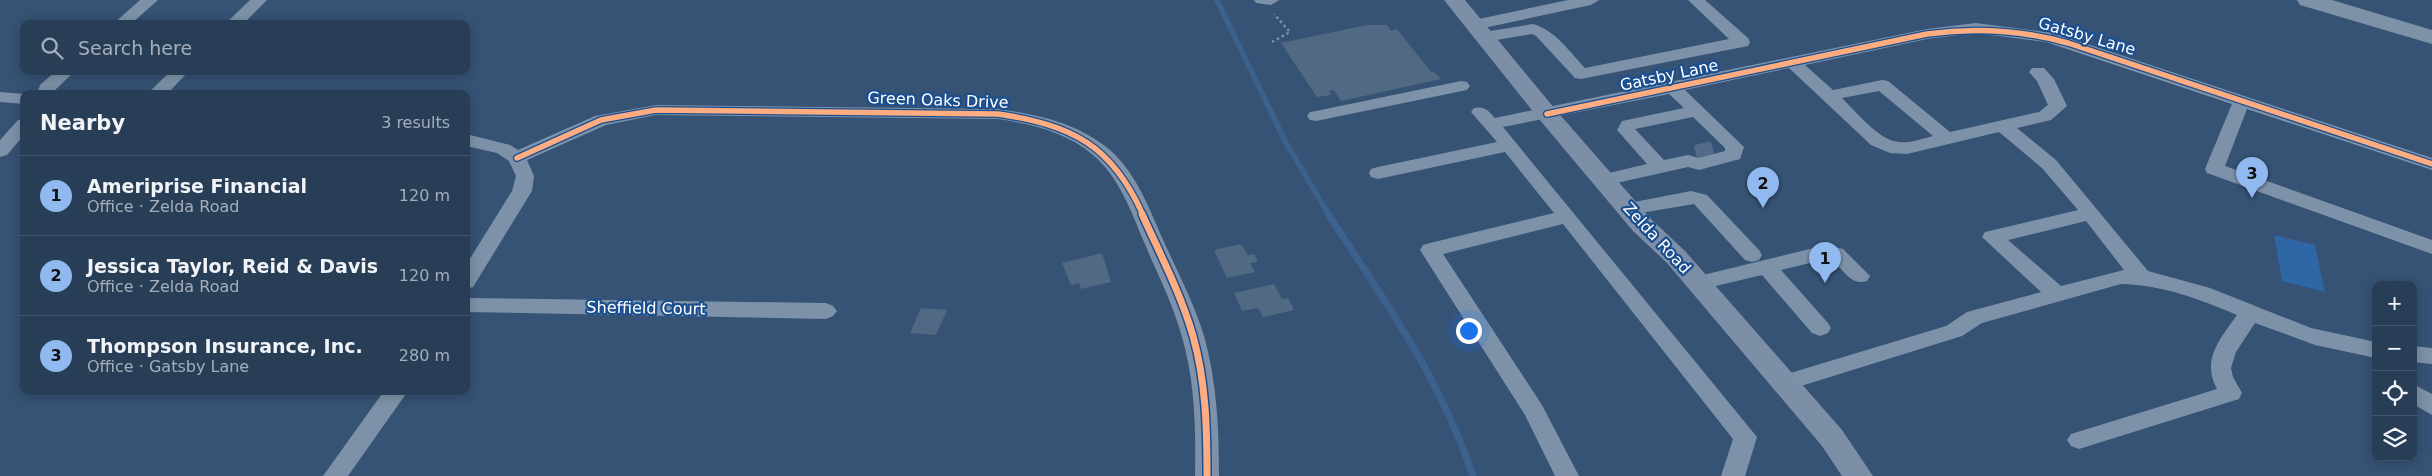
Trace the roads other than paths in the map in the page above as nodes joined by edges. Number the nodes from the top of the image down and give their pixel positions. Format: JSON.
{"nodes":[{"id":1,"x":150,"y":0,"type":"edge"},
{"id":2,"x":259,"y":0,"type":"edge"},
{"id":3,"x":1262,"y":0,"type":"edge"},
{"id":4,"x":1271,"y":0,"type":"edge"},
{"id":5,"x":1454,"y":0,"type":"edge"},
{"id":6,"x":1549,"y":0,"type":"edge"},
{"id":7,"x":1591,"y":0,"type":"edge"},
{"id":8,"x":2308,"y":0,"type":"edge"},
{"id":9,"x":1696,"y":1,"type":"edge"},
{"id":10,"x":1536,"y":10,"type":"junction"},
{"id":11,"x":126,"y":20,"type":"edge"},
{"id":12,"x":237,"y":20,"type":"edge"},
{"id":13,"x":1479,"y":31,"type":"junction"},
{"id":14,"x":2432,"y":37,"type":"edge"},
{"id":15,"x":1793,"y":63,"type":"junction"},
{"id":16,"x":1604,"y":70,"type":"junction"},
{"id":17,"x":2038,"y":72,"type":"dead end"},
{"id":18,"x":62,"y":75,"type":"edge"},
{"id":19,"x":177,"y":75,"type":"edge"},
{"id":20,"x":1461,"y":86,"type":"dead end"},
{"id":21,"x":1674,"y":88,"type":"junction"},
{"id":22,"x":46,"y":90,"type":"edge"},
{"id":23,"x":160,"y":90,"type":"edge"},
{"id":24,"x":1828,"y":96,"type":"junction"},
{"id":25,"x":0,"y":97,"type":"edge"},
{"id":26,"x":1631,"y":97,"type":"junction"},
{"id":27,"x":20,"y":99,"type":"edge"},
{"id":28,"x":2242,"y":100,"type":"junction"},
{"id":29,"x":1697,"y":110,"type":"junction"},
{"id":30,"x":1547,"y":114,"type":"junction"},
{"id":31,"x":1316,"y":116,"type":"dead end"},
{"id":32,"x":2003,"y":126,"type":"junction"},
{"id":33,"x":20,"y":128,"type":"edge"},
{"id":34,"x":1946,"y":138,"type":"junction"},
{"id":35,"x":470,"y":141,"type":"edge"},
{"id":36,"x":20,"y":143,"type":"edge"},
{"id":37,"x":1509,"y":145,"type":"junction"},
{"id":38,"x":1733,"y":149,"type":"junction"},
{"id":39,"x":0,"y":151,"type":"edge"},
{"id":40,"x":1699,"y":155,"type":"junction"},
{"id":41,"x":517,"y":158,"type":"junction"},
{"id":42,"x":0,"y":160,"type":"edge"},
{"id":43,"x":2432,"y":164,"type":"edge"},
{"id":44,"x":1660,"y":167,"type":"junction"},
{"id":45,"x":1378,"y":173,"type":"dead end"},
{"id":46,"x":1603,"y":180,"type":"junction"},
{"id":47,"x":1629,"y":209,"type":"junction"},
{"id":48,"x":2091,"y":213,"type":"junction"},
{"id":49,"x":1567,"y":216,"type":"junction"},
{"id":50,"x":2432,"y":247,"type":"edge"},
{"id":51,"x":1759,"y":261,"type":"junction"},
{"id":52,"x":470,"y":276,"type":"edge"},
{"id":53,"x":1860,"y":276,"type":"dead end"},
{"id":54,"x":2140,"y":276,"type":"junction"},
{"id":55,"x":1699,"y":284,"type":"junction"},
{"id":56,"x":2058,"y":294,"type":"junction"},
{"id":57,"x":470,"y":305,"type":"edge"},
{"id":58,"x":826,"y":310,"type":"dead end"},
{"id":59,"x":2251,"y":312,"type":"junction"},
{"id":60,"x":1820,"y":328,"type":"dead end"},
{"id":61,"x":2372,"y":352,"type":"edge"},
{"id":62,"x":2417,"y":354,"type":"edge"},
{"id":63,"x":2432,"y":356,"type":"edge"},
{"id":64,"x":1785,"y":383,"type":"junction"},
{"id":65,"x":394,"y":395,"type":"edge"},
{"id":66,"x":2417,"y":395,"type":"edge"},
{"id":67,"x":2432,"y":406,"type":"edge"},
{"id":68,"x":2079,"y":440,"type":"dead end"},
{"id":69,"x":335,"y":476,"type":"edge"},
{"id":70,"x":1206,"y":476,"type":"edge"},
{"id":71,"x":1567,"y":476,"type":"edge"},
{"id":72,"x":1733,"y":476,"type":"edge"},
{"id":73,"x":1858,"y":476,"type":"edge"}],
"edges":[{"from":1,"to":11,"type":"street"},
{"from":2,"to":12,"type":"street"},
{"from":3,"to":4,"type":"street"},
{"from":5,"to":13,"type":"main road","name":"Zelda Road"},
{"from":6,"to":10,"type":"street"},
{"from":7,"to":10,"type":"street"},
{"from":8,"to":14,"type":"highway"},
{"from":9,"to":16,"type":"street"},
{"from":10,"to":13,"type":"street"},
{"from":13,"to":16,"type":"street"},
{"from":13,"to":30,"type":"main road","name":"Zelda Road"},
{"from":15,"to":21,"type":"street","name":"Gatsby Lane"},
{"from":15,"to":24,"type":"street"},
{"from":15,"to":28,"type":"street","name":"Gatsby Lane"},
{"from":16,"to":26,"type":"street"},
{"from":17,"to":32,"type":"street"},
{"from":18,"to":22,"type":"street"},
{"from":19,"to":23,"type":"street"},
{"from":20,"to":31,"type":"street"},
{"from":21,"to":26,"type":"street","name":"Gatsby Lane"},
{"from":21,"to":29,"type":"street"},
{"from":24,"to":34,"type":"street"},
{"from":24,"to":34,"type":"street"},
{"from":25,"to":27,"type":"street"},
{"from":26,"to":30,"type":"street","name":"Gatsby Lane"},
{"from":28,"to":43,"type":"street","name":"Gatsby Lane"},
{"from":28,"to":50,"type":"street"},
{"from":29,"to":38,"type":"street"},
{"from":29,"to":44,"type":"street"},
{"from":30,"to":37,"type":"street","name":"Gatsby Lane"},
{"from":30,"to":46,"type":"main road","name":"Zelda Road"},
{"from":32,"to":34,"type":"street"},
{"from":32,"to":48,"type":"street"},
{"from":33,"to":39,"type":"street"},
{"from":35,"to":41,"type":"street"},
{"from":36,"to":42,"type":"street"},
{"from":37,"to":45,"type":"street"},
{"from":37,"to":49,"type":"street"},
{"from":38,"to":40,"type":"street"},
{"from":38,"to":40,"type":"street"},
{"from":40,"to":44,"type":"street"},
{"from":41,"to":52,"type":"street"},
{"from":41,"to":70,"type":"street","name":"Green Oaks Drive"},
{"from":44,"to":46,"type":"street"},
{"from":46,"to":47,"type":"main road","name":"Zelda Road"},
{"from":47,"to":51,"type":"street"},
{"from":47,"to":55,"type":"main road","name":"Zelda Road"},
{"from":48,"to":54,"type":"street"},
{"from":48,"to":56,"type":"street"},
{"from":49,"to":71,"type":"street"},
{"from":49,"to":72,"type":"street"},
{"from":51,"to":53,"type":"street"},
{"from":51,"to":55,"type":"street"},
{"from":51,"to":60,"type":"street"},
{"from":54,"to":56,"type":"street"},
{"from":54,"to":59,"type":"street"},
{"from":55,"to":64,"type":"main road","name":"Zelda Road"},
{"from":56,"to":64,"type":"street"},
{"from":57,"to":58,"type":"street","name":"Sheffield Court"},
{"from":59,"to":61,"type":"street"},
{"from":59,"to":68,"type":"street"},
{"from":62,"to":63,"type":"street"},
{"from":64,"to":73,"type":"main road","name":"Zelda Road"},
{"from":65,"to":69,"type":"street"},
{"from":66,"to":67,"type":"street"}]}
